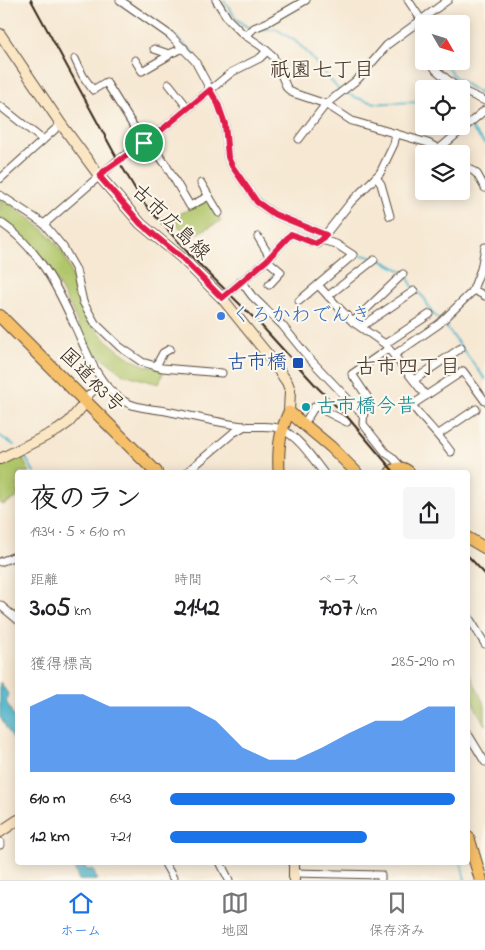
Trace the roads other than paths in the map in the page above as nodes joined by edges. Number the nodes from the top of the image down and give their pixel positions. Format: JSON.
{"nodes":[{"id":1,"x":120,"y":0,"type":"edge"},
{"id":2,"x":216,"y":0,"type":"edge"},
{"id":3,"x":306,"y":0,"type":"edge"},
{"id":4,"x":408,"y":0,"type":"edge"},
{"id":5,"x":448,"y":0,"type":"edge"},
{"id":6,"x":418,"y":15,"type":"edge"},
{"id":7,"x":431,"y":15,"type":"edge"},
{"id":8,"x":415,"y":27,"type":"edge"},
{"id":9,"x":0,"y":34,"type":"edge"},
{"id":10,"x":246,"y":36,"type":"junction"},
{"id":11,"x":184,"y":48,"type":"junction"},
{"id":12,"x":154,"y":49,"type":"dead end"},
{"id":13,"x":267,"y":51,"type":"junction"},
{"id":14,"x":169,"y":54,"type":"junction"},
{"id":15,"x":75,"y":59,"type":"dead end"},
{"id":16,"x":135,"y":60,"type":"dead end"},
{"id":17,"x":436,"y":70,"type":"edge"},
{"id":18,"x":449,"y":80,"type":"edge"},
{"id":19,"x":169,"y":84,"type":"dead end"},
{"id":20,"x":210,"y":90,"type":"junction"},
{"id":21,"x":470,"y":94,"type":"edge"},
{"id":22,"x":485,"y":101,"type":"edge"},
{"id":23,"x":326,"y":104,"type":"junction"},
{"id":24,"x":0,"y":106,"type":"edge"},
{"id":25,"x":188,"y":108,"type":"junction"},
{"id":26,"x":485,"y":110,"type":"edge"},
{"id":27,"x":61,"y":124,"type":"junction"},
{"id":28,"x":396,"y":134,"type":"junction"},
{"id":29,"x":299,"y":138,"type":"dead end"},
{"id":30,"x":43,"y":140,"type":"junction"},
{"id":31,"x":146,"y":142,"type":"junction"},
{"id":32,"x":432,"y":145,"type":"edge"},
{"id":33,"x":445,"y":145,"type":"edge"},
{"id":34,"x":470,"y":169,"type":"edge"},
{"id":35,"x":100,"y":177,"type":"junction"},
{"id":36,"x":376,"y":177,"type":"junction"},
{"id":37,"x":0,"y":179,"type":"edge"},
{"id":38,"x":201,"y":183,"type":"dead end"},
{"id":39,"x":485,"y":188,"type":"edge"},
{"id":40,"x":0,"y":195,"type":"edge"},
{"id":41,"x":209,"y":196,"type":"junction"},
{"id":42,"x":219,"y":213,"type":"dead end"},
{"id":43,"x":390,"y":216,"type":"dead end"},
{"id":44,"x":0,"y":222,"type":"edge"},
{"id":45,"x":44,"y":224,"type":"junction"},
{"id":46,"x":258,"y":237,"type":"dead end"},
{"id":47,"x":323,"y":237,"type":"junction"},
{"id":48,"x":485,"y":247,"type":"edge"},
{"id":49,"x":269,"y":259,"type":"junction"},
{"id":50,"x":374,"y":260,"type":"dead end"},
{"id":51,"x":403,"y":274,"type":"dead end"},
{"id":52,"x":241,"y":280,"type":"junction"},
{"id":53,"x":318,"y":285,"type":"junction"},
{"id":54,"x":269,"y":286,"type":"dead end"},
{"id":55,"x":474,"y":290,"type":"junction"},
{"id":56,"x":414,"y":291,"type":"dead end"},
{"id":57,"x":328,"y":296,"type":"junction"},
{"id":58,"x":485,"y":296,"type":"edge"},
{"id":59,"x":222,"y":298,"type":"junction"},
{"id":60,"x":299,"y":301,"type":"dead end"},
{"id":61,"x":430,"y":314,"type":"dead end"},
{"id":62,"x":353,"y":322,"type":"junction"},
{"id":63,"x":2,"y":323,"type":"edge"},
{"id":64,"x":361,"y":327,"type":"junction"},
{"id":65,"x":387,"y":346,"type":"junction"},
{"id":66,"x":461,"y":348,"type":"dead end"},
{"id":67,"x":170,"y":349,"type":"dead end"},
{"id":68,"x":394,"y":355,"type":"junction"},
{"id":69,"x":156,"y":366,"type":"junction"},
{"id":70,"x":222,"y":372,"type":"dead end"},
{"id":71,"x":414,"y":380,"type":"junction"},
{"id":72,"x":103,"y":382,"type":"junction"},
{"id":73,"x":426,"y":396,"type":"junction"},
{"id":74,"x":485,"y":401,"type":"edge"},
{"id":75,"x":85,"y":403,"type":"junction"},
{"id":76,"x":476,"y":408,"type":"dead end"},
{"id":77,"x":289,"y":412,"type":"junction"},
{"id":78,"x":363,"y":416,"type":"junction"},
{"id":79,"x":347,"y":422,"type":"dead end"},
{"id":80,"x":304,"y":424,"type":"junction"},
{"id":81,"x":245,"y":426,"type":"junction"},
{"id":82,"x":281,"y":429,"type":"junction"},
{"id":83,"x":439,"y":434,"type":"junction"},
{"id":84,"x":451,"y":452,"type":"dead end"},
{"id":85,"x":0,"y":459,"type":"edge"},
{"id":86,"x":154,"y":470,"type":"edge"},
{"id":87,"x":189,"y":470,"type":"edge"},
{"id":88,"x":279,"y":470,"type":"edge"},
{"id":89,"x":321,"y":470,"type":"edge"},
{"id":90,"x":354,"y":470,"type":"edge"},
{"id":91,"x":393,"y":470,"type":"edge"},
{"id":92,"x":406,"y":470,"type":"edge"},
{"id":93,"x":470,"y":539,"type":"edge"},
{"id":94,"x":484,"y":546,"type":"edge"},
{"id":95,"x":15,"y":556,"type":"edge"},
{"id":96,"x":0,"y":562,"type":"edge"},
{"id":97,"x":0,"y":605,"type":"edge"},
{"id":98,"x":15,"y":616,"type":"edge"},
{"id":99,"x":470,"y":619,"type":"edge"},
{"id":100,"x":485,"y":644,"type":"edge"},
{"id":101,"x":470,"y":737,"type":"edge"},
{"id":102,"x":485,"y":762,"type":"edge"},
{"id":103,"x":15,"y":822,"type":"edge"},
{"id":104,"x":0,"y":832,"type":"edge"},
{"id":105,"x":470,"y":844,"type":"edge"},
{"id":106,"x":166,"y":865,"type":"edge"},
{"id":107,"x":222,"y":865,"type":"edge"},
{"id":108,"x":294,"y":872,"type":"edge"},
{"id":109,"x":173,"y":878,"type":"dead end"},
{"id":110,"x":229,"y":880,"type":"edge"},
{"id":111,"x":381,"y":880,"type":"edge"},
{"id":112,"x":481,"y":880,"type":"edge"}],
"edges":[{"from":1,"to":11,"type":"street"},
{"from":2,"to":10,"type":"street"},
{"from":3,"to":10,"type":"street"},
{"from":4,"to":6,"type":"street"},
{"from":5,"to":7,"type":"street"},
{"from":8,"to":23,"type":"street"},
{"from":9,"to":27,"type":"main road","name":"古市広島線"},
{"from":10,"to":13,"type":"street"},
{"from":11,"to":14,"type":"street"},
{"from":11,"to":20,"type":"street"},
{"from":12,"to":14,"type":"street"},
{"from":13,"to":20,"type":"street"},
{"from":13,"to":23,"type":"street"},
{"from":14,"to":16,"type":"street"},
{"from":15,"to":31,"type":"street"},
{"from":17,"to":18,"type":"street"},
{"from":19,"to":25,"type":"street"},
{"from":20,"to":25,"type":"street"},
{"from":20,"to":47,"type":"street"},
{"from":21,"to":22,"type":"street"},
{"from":23,"to":28,"type":"street"},
{"from":23,"to":29,"type":"street"},
{"from":24,"to":30,"type":"street"},
{"from":25,"to":31,"type":"street"},
{"from":26,"to":33,"type":"street"},
{"from":27,"to":30,"type":"street"},
{"from":27,"to":35,"type":"main road","name":"古市広島線"},
{"from":28,"to":32,"type":"street"},
{"from":28,"to":36,"type":"street"},
{"from":30,"to":37,"type":"street"},
{"from":31,"to":35,"type":"street"},
{"from":31,"to":41,"type":"street"},
{"from":34,"to":39,"type":"street"},
{"from":35,"to":45,"type":"street"},
{"from":35,"to":59,"type":"main road","name":"古市広島線"},
{"from":36,"to":43,"type":"street"},
{"from":36,"to":47,"type":"street"},
{"from":38,"to":41,"type":"street"},
{"from":40,"to":45,"type":"street"},
{"from":41,"to":42,"type":"street"},
{"from":44,"to":72,"type":"street"},
{"from":45,"to":69,"type":"street"},
{"from":46,"to":49,"type":"street"},
{"from":47,"to":49,"type":"street"},
{"from":47,"to":53,"type":"street"},
{"from":48,"to":55,"type":"street"},
{"from":49,"to":52,"type":"street"},
{"from":49,"to":54,"type":"street"},
{"from":50,"to":57,"type":"street"},
{"from":51,"to":62,"type":"street"},
{"from":52,"to":59,"type":"street"},
{"from":52,"to":78,"type":"street"},
{"from":53,"to":57,"type":"street"},
{"from":53,"to":60,"type":"street"},
{"from":55,"to":58,"type":"street"},
{"from":55,"to":68,"type":"street"},
{"from":56,"to":64,"type":"street"},
{"from":57,"to":62,"type":"street"},
{"from":59,"to":77,"type":"main road","name":"古市広島線"},
{"from":61,"to":65,"type":"street"},
{"from":62,"to":64,"type":"street"},
{"from":63,"to":75,"type":"highway","name":"国道183号"},
{"from":64,"to":65,"type":"street"},
{"from":65,"to":68,"type":"street"},
{"from":65,"to":78,"type":"street"},
{"from":66,"to":71,"type":"street"},
{"from":67,"to":69,"type":"street"},
{"from":68,"to":71,"type":"street"},
{"from":69,"to":70,"type":"street"},
{"from":71,"to":73,"type":"street"},
{"from":72,"to":75,"type":"street"},
{"from":72,"to":81,"type":"street"},
{"from":73,"to":74,"type":"street"},
{"from":73,"to":83,"type":"street"},
{"from":75,"to":85,"type":"main road"},
{"from":75,"to":86,"type":"highway","name":"国道183号"},
{"from":76,"to":83,"type":"street"},
{"from":77,"to":80,"type":"main road"},
{"from":77,"to":82,"type":"main road"},
{"from":78,"to":92,"type":"street"},
{"from":79,"to":80,"type":"street"},
{"from":80,"to":90,"type":"main road"},
{"from":81,"to":82,"type":"street"},
{"from":81,"to":87,"type":"street"},
{"from":82,"to":88,"type":"main road"},
{"from":82,"to":89,"type":"street"},
{"from":83,"to":84,"type":"street"},
{"from":91,"to":92,"type":"main road"},
{"from":93,"to":94,"type":"main road"},
{"from":95,"to":96,"type":"street"},
{"from":97,"to":98,"type":"street"},
{"from":99,"to":100,"type":"street"},
{"from":101,"to":102,"type":"street"},
{"from":103,"to":104,"type":"main road"},
{"from":105,"to":112,"type":"highway"},
{"from":106,"to":109,"type":"street"},
{"from":107,"to":110,"type":"street"},
{"from":108,"to":111,"type":"street"}]}
